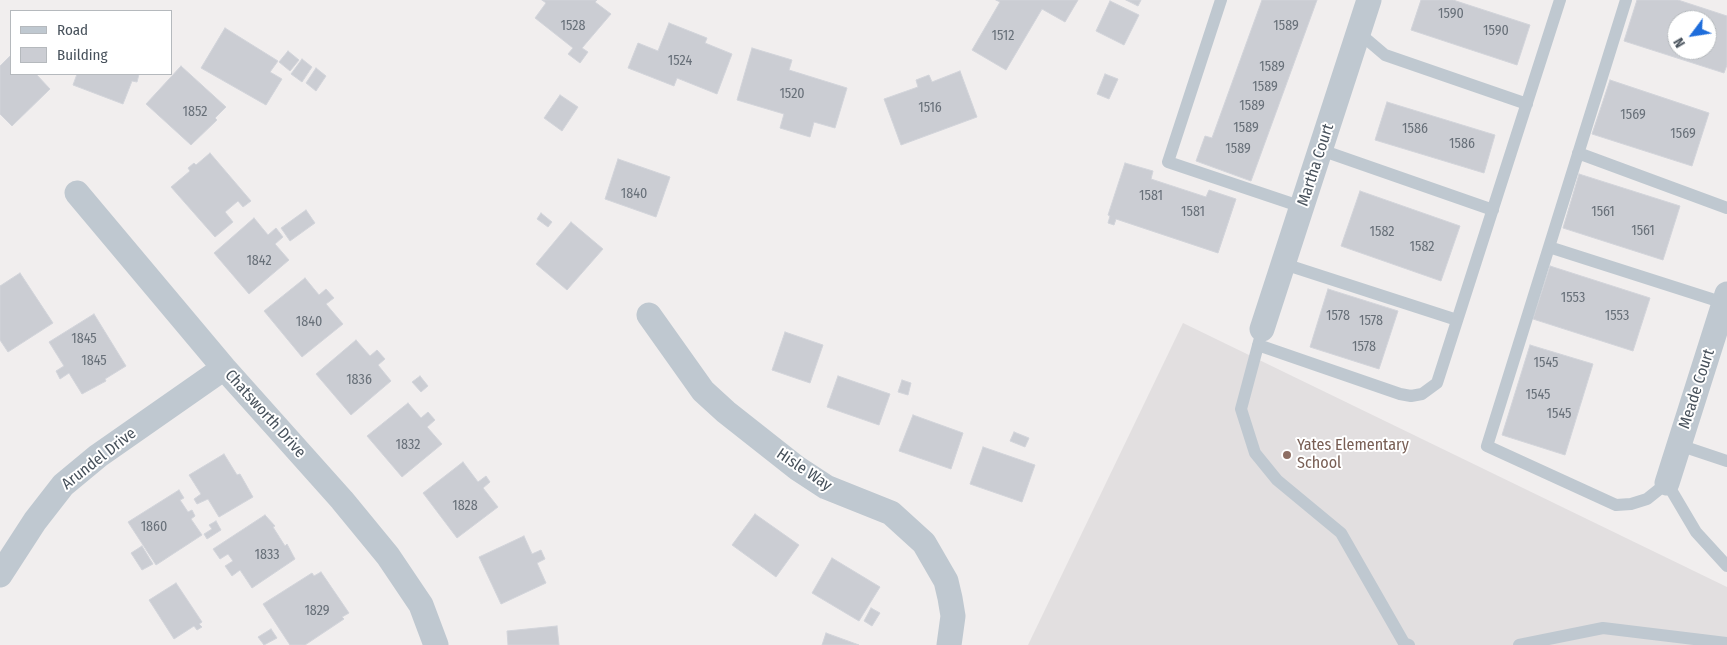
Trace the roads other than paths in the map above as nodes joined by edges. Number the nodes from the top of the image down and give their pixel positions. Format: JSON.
{"nodes":[{"id":1,"x":1221,"y":0,"type":"edge"},
{"id":2,"x":1369,"y":0,"type":"edge"},
{"id":3,"x":1560,"y":0,"type":"edge"},
{"id":4,"x":1626,"y":0,"type":"edge"},
{"id":5,"x":1358,"y":32,"type":"junction"},
{"id":6,"x":1527,"y":104,"type":"junction"},
{"id":7,"x":1321,"y":150,"type":"junction"},
{"id":8,"x":1578,"y":153,"type":"junction"},
{"id":9,"x":77,"y":194,"type":"dead end"},
{"id":10,"x":1302,"y":207,"type":"junction"},
{"id":11,"x":1727,"y":208,"type":"edge"},
{"id":12,"x":1493,"y":210,"type":"junction"},
{"id":13,"x":1549,"y":247,"type":"junction"},
{"id":14,"x":1284,"y":264,"type":"junction"},
{"id":15,"x":1726,"y":299,"type":"edge"},
{"id":16,"x":649,"y":315,"type":"dead end"},
{"id":17,"x":1457,"y":320,"type":"junction"},
{"id":18,"x":1260,"y":337,"type":"junction"},
{"id":19,"x":224,"y":368,"type":"junction"},
{"id":20,"x":1679,"y":445,"type":"junction"},
{"id":21,"x":1727,"y":461,"type":"edge"},
{"id":22,"x":1667,"y":484,"type":"junction"},
{"id":23,"x":1727,"y":566,"type":"edge"},
{"id":24,"x":0,"y":575,"type":"edge"},
{"id":25,"x":1727,"y":643,"type":"edge"},
{"id":26,"x":1406,"y":644,"type":"edge"},
{"id":27,"x":436,"y":645,"type":"edge"},
{"id":28,"x":949,"y":645,"type":"edge"},
{"id":29,"x":1519,"y":645,"type":"edge"}],
"edges":[{"from":1,"to":10,"type":"lane"},
{"from":2,"to":5,"type":"street","name":"Martha Court"},
{"from":3,"to":6,"type":"lane"},
{"from":4,"to":8,"type":"lane"},
{"from":5,"to":6,"type":"lane"},
{"from":5,"to":7,"type":"street","name":"Martha Court"},
{"from":6,"to":12,"type":"lane"},
{"from":7,"to":10,"type":"street","name":"Martha Court"},
{"from":7,"to":12,"type":"lane"},
{"from":8,"to":11,"type":"lane"},
{"from":8,"to":13,"type":"lane"},
{"from":9,"to":19,"type":"street","name":"Chatsworth Drive"},
{"from":10,"to":14,"type":"street","name":"Martha Court"},
{"from":12,"to":17,"type":"lane"},
{"from":13,"to":15,"type":"lane"},
{"from":13,"to":22,"type":"lane"},
{"from":14,"to":17,"type":"lane"},
{"from":14,"to":18,"type":"street","name":"Martha Court"},
{"from":15,"to":20,"type":"street","name":"Meade Court"},
{"from":16,"to":28,"type":"street","name":"Hisle Way"},
{"from":17,"to":18,"type":"lane"},
{"from":18,"to":26,"type":"lane"},
{"from":19,"to":24,"type":"street","name":"Arundel Drive"},
{"from":19,"to":27,"type":"street","name":"Chatsworth Drive"},
{"from":20,"to":21,"type":"lane"},
{"from":20,"to":22,"type":"street","name":"Meade Court"},
{"from":22,"to":23,"type":"lane"},
{"from":25,"to":29,"type":"lane"}]}
